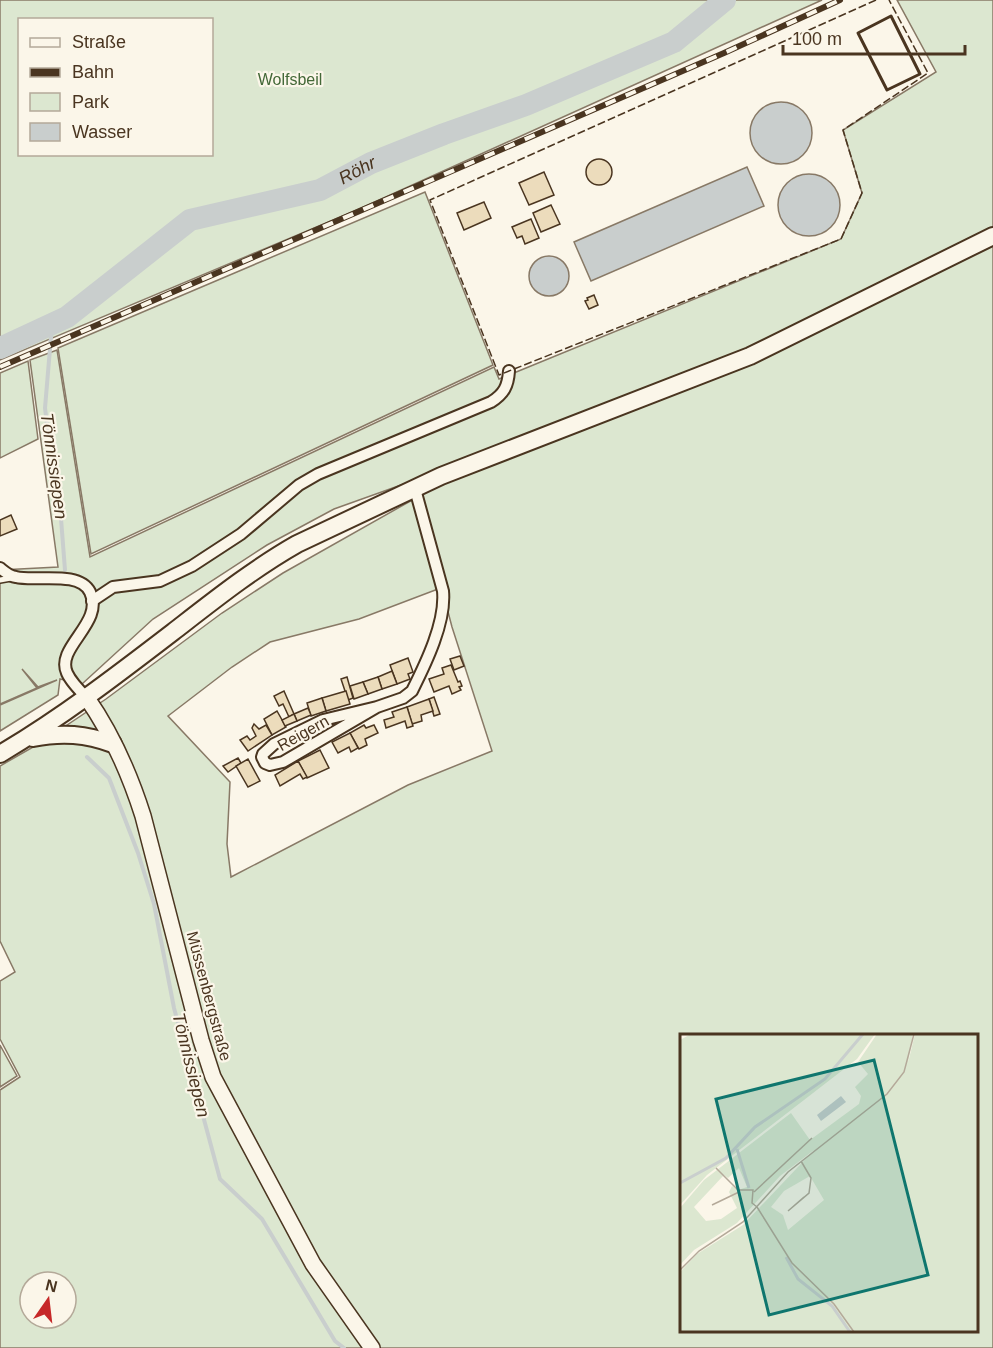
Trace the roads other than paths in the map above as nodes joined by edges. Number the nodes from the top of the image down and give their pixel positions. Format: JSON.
{"nodes":[{"id":1,"x":993,"y":236,"type":"edge"},
{"id":2,"x":509,"y":371,"type":"dead end"},
{"id":3,"x":415,"y":489,"type":"junction"},
{"id":4,"x":0,"y":568,"type":"edge"},
{"id":5,"x":16,"y":577,"type":"junction"},
{"id":6,"x":0,"y":580,"type":"edge"},
{"id":7,"x":92,"y":601,"type":"junction"},
{"id":8,"x":87,"y":698,"type":"junction"},
{"id":9,"x":377,"y":707,"type":"junction"},
{"id":10,"x":24,"y":740,"type":"junction"},
{"id":11,"x":113,"y":744,"type":"junction"},
{"id":12,"x":0,"y":754,"type":"edge"},
{"id":13,"x":372,"y":1348,"type":"edge"}],
"edges":[{"from":1,"to":3,"type":"main road"},
{"from":2,"to":7,"type":"street"},
{"from":3,"to":8,"type":"main road"},
{"from":3,"to":9,"type":"street","name":"Reigern"},
{"from":4,"to":5,"type":"street"},
{"from":5,"to":6,"type":"lane"},
{"from":5,"to":7,"type":"street"},
{"from":7,"to":8,"type":"street"},
{"from":8,"to":10,"type":"main road"},
{"from":8,"to":11,"type":"main road","name":"Müssenbergstraße"},
{"from":9,"to":9,"type":"street","name":"Reigern"},
{"from":10,"to":11,"type":"main road"},
{"from":10,"to":12,"type":"main road"},
{"from":11,"to":13,"type":"main road","name":"Müssenbergstraße"}]}
